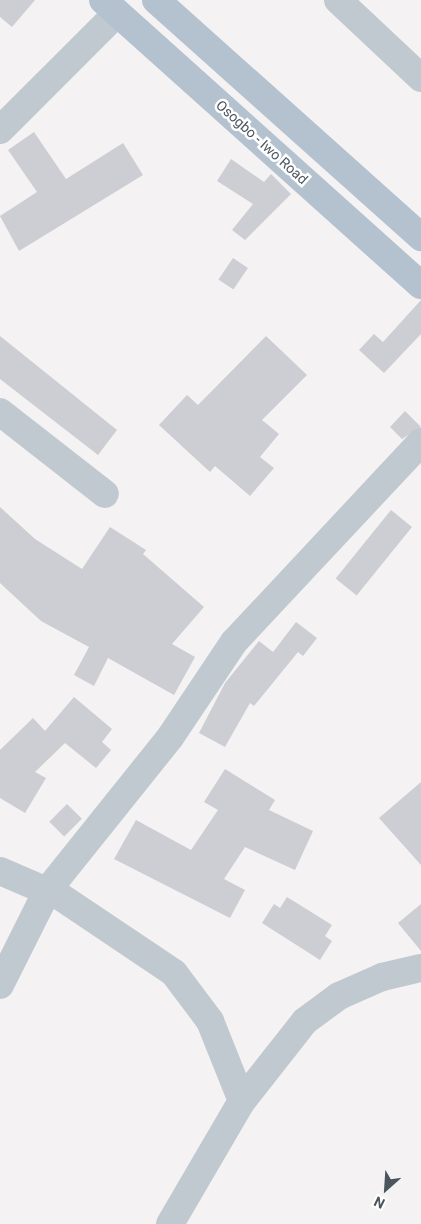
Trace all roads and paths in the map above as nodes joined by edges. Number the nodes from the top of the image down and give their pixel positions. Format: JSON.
{"nodes":[{"id":1,"x":338,"y":0,"type":"edge"},
{"id":2,"x":168,"y":4,"type":"edge"},
{"id":3,"x":110,"y":6,"type":"edge"},
{"id":4,"x":421,"y":78,"type":"edge"},
{"id":5,"x":0,"y":130,"type":"edge"},
{"id":6,"x":421,"y":237,"type":"edge"},
{"id":7,"x":421,"y":285,"type":"edge"},
{"id":8,"x":0,"y":412,"type":"edge"},
{"id":9,"x":421,"y":442,"type":"edge"},
{"id":10,"x":105,"y":494,"type":"dead end"},
{"id":11,"x":0,"y":871,"type":"edge"},
{"id":12,"x":50,"y":891,"type":"junction"},
{"id":13,"x":421,"y":968,"type":"edge"},
{"id":14,"x":0,"y":986,"type":"edge"},
{"id":15,"x":242,"y":1101,"type":"junction"},
{"id":16,"x":170,"y":1224,"type":"edge"}],
"edges":[{"from":1,"to":4,"type":"street"},
{"from":2,"to":6,"type":"main road"},
{"from":3,"to":5,"type":"street"},
{"from":3,"to":7,"type":"main road","name":"Osogbo - Iwo Road"},
{"from":8,"to":10,"type":"street"},
{"from":9,"to":12,"type":"street"},
{"from":11,"to":12,"type":"street"},
{"from":12,"to":14,"type":"street"},
{"from":12,"to":15,"type":"street"},
{"from":13,"to":15,"type":"street"},
{"from":15,"to":16,"type":"street"}]}
